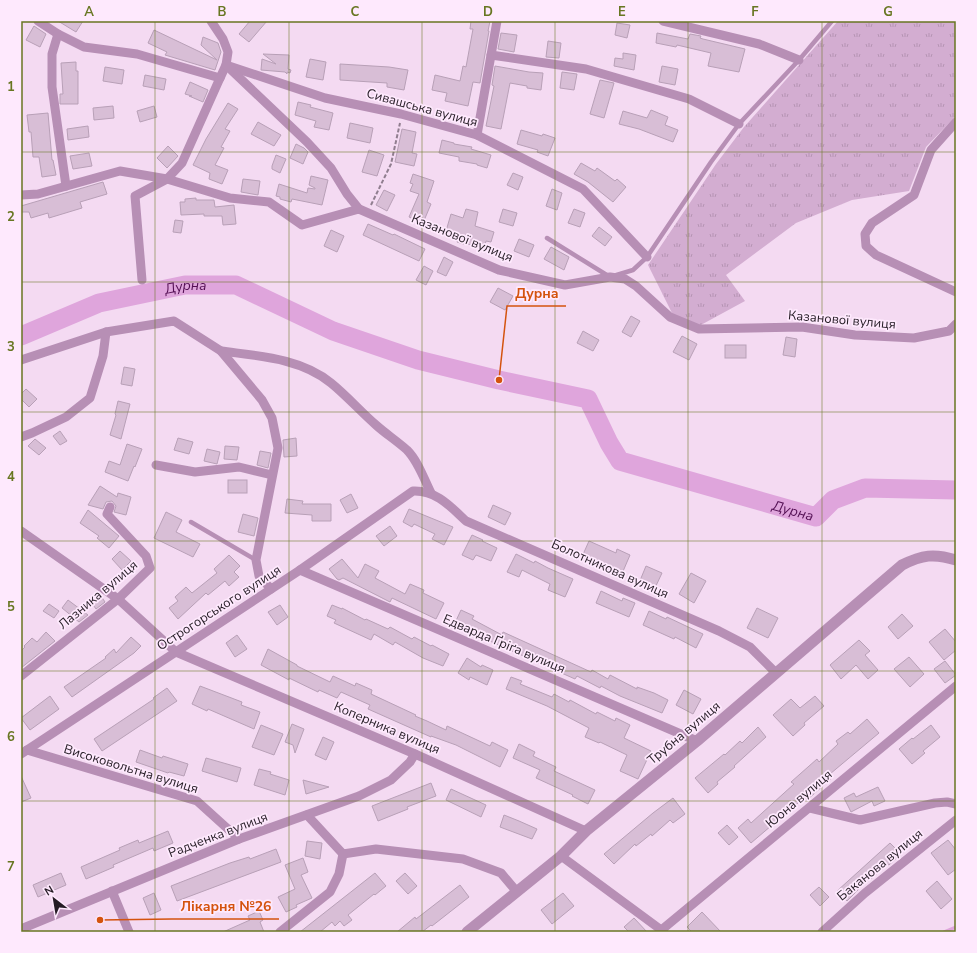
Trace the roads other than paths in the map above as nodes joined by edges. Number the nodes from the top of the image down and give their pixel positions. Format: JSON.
{"nodes":[{"id":1,"x":38,"y":21,"type":"edge"},
{"id":2,"x":211,"y":21,"type":"edge"},
{"id":3,"x":497,"y":21,"type":"edge"},
{"id":4,"x":663,"y":21,"type":"edge"},
{"id":5,"x":832,"y":21,"type":"edge"},
{"id":6,"x":58,"y":34,"type":"junction"},
{"id":7,"x":491,"y":55,"type":"junction"},
{"id":8,"x":799,"y":60,"type":"junction"},
{"id":9,"x":226,"y":65,"type":"junction"},
{"id":10,"x":220,"y":78,"type":"junction"},
{"id":11,"x":956,"y":122,"type":"edge"},
{"id":12,"x":739,"y":124,"type":"junction"},
{"id":13,"x":477,"y":135,"type":"junction"},
{"id":14,"x":167,"y":178,"type":"junction"},
{"id":15,"x":66,"y":186,"type":"junction"},
{"id":16,"x":21,"y":195,"type":"edge"},
{"id":17,"x":363,"y":211,"type":"junction"},
{"id":18,"x":547,"y":238,"type":"dead end"},
{"id":19,"x":647,"y":257,"type":"junction"},
{"id":20,"x":610,"y":277,"type":"junction"},
{"id":21,"x":142,"y":280,"type":"dead end"},
{"id":22,"x":956,"y":292,"type":"edge"},
{"id":23,"x":956,"y":324,"type":"edge"},
{"id":24,"x":106,"y":332,"type":"junction"},
{"id":25,"x":221,"y":351,"type":"junction"},
{"id":26,"x":21,"y":360,"type":"edge"},
{"id":27,"x":21,"y":437,"type":"edge"},
{"id":28,"x":156,"y":465,"type":"dead end"},
{"id":29,"x":272,"y":476,"type":"junction"},
{"id":30,"x":431,"y":493,"type":"junction"},
{"id":31,"x":110,"y":507,"type":"dead end"},
{"id":32,"x":191,"y":522,"type":"dead end"},
{"id":33,"x":21,"y":531,"type":"edge"},
{"id":34,"x":256,"y":560,"type":"junction"},
{"id":35,"x":956,"y":560,"type":"edge"},
{"id":36,"x":300,"y":570,"type":"junction"},
{"id":37,"x":272,"y":589,"type":"junction"},
{"id":38,"x":118,"y":599,"type":"junction"},
{"id":39,"x":176,"y":652,"type":"junction"},
{"id":40,"x":776,"y":673,"type":"junction"},
{"id":41,"x":21,"y":676,"type":"edge"},
{"id":42,"x":956,"y":686,"type":"edge"},
{"id":43,"x":697,"y":741,"type":"junction"},
{"id":44,"x":24,"y":752,"type":"edge"},
{"id":45,"x":415,"y":754,"type":"junction"},
{"id":46,"x":956,"y":804,"type":"edge"},
{"id":47,"x":810,"y":808,"type":"junction"},
{"id":48,"x":307,"y":816,"type":"junction"},
{"id":49,"x":956,"y":820,"type":"edge"},
{"id":50,"x":586,"y":831,"type":"junction"},
{"id":51,"x":239,"y":839,"type":"junction"},
{"id":52,"x":342,"y":854,"type":"junction"},
{"id":53,"x":561,"y":856,"type":"junction"},
{"id":54,"x":112,"y":891,"type":"junction"},
{"id":55,"x":517,"y":892,"type":"junction"},
{"id":56,"x":21,"y":929,"type":"edge"},
{"id":57,"x":662,"y":931,"type":"edge"},
{"id":58,"x":129,"y":932,"type":"edge"},
{"id":59,"x":280,"y":932,"type":"edge"},
{"id":60,"x":467,"y":932,"type":"edge"},
{"id":61,"x":822,"y":932,"type":"edge"}],
"edges":[{"from":1,"to":6,"type":"street"},
{"from":2,"to":9,"type":"street"},
{"from":3,"to":7,"type":"street"},
{"from":4,"to":8,"type":"street"},
{"from":5,"to":8,"type":"lane"},
{"from":6,"to":10,"type":"street"},
{"from":6,"to":15,"type":"street"},
{"from":7,"to":12,"type":"street"},
{"from":7,"to":13,"type":"street"},
{"from":8,"to":12,"type":"lane"},
{"from":9,"to":10,"type":"street"},
{"from":9,"to":13,"type":"street","name":"Сивашська вулиця"},
{"from":9,"to":17,"type":"street"},
{"from":10,"to":14,"type":"street"},
{"from":11,"to":22,"type":"street"},
{"from":12,"to":19,"type":"lane"},
{"from":13,"to":19,"type":"street","name":"Сивашська вулиця"},
{"from":14,"to":15,"type":"street"},
{"from":14,"to":17,"type":"street"},
{"from":14,"to":21,"type":"street"},
{"from":15,"to":16,"type":"street"},
{"from":17,"to":20,"type":"street","name":"Казанової вулиця"},
{"from":18,"to":20,"type":"lane"},
{"from":19,"to":20,"type":"lane"},
{"from":20,"to":23,"type":"street","name":"Казанової вулиця"},
{"from":24,"to":25,"type":"street"},
{"from":24,"to":26,"type":"street"},
{"from":24,"to":27,"type":"street"},
{"from":25,"to":29,"type":"street"},
{"from":25,"to":30,"type":"street"},
{"from":28,"to":29,"type":"street"},
{"from":29,"to":34,"type":"street"},
{"from":30,"to":36,"type":"street","name":"Острогорського вулиця"},
{"from":30,"to":40,"type":"street","name":"Болотникова вулиця"},
{"from":31,"to":38,"type":"street","name":"Лазника вулиця"},
{"from":32,"to":34,"type":"lane"},
{"from":33,"to":38,"type":"street","name":"Коперника вулиця"},
{"from":34,"to":37,"type":"street"},
{"from":35,"to":40,"type":"street","name":"Трубна вулиця"},
{"from":36,"to":37,"type":"street","name":"Острогорського вулиця"},
{"from":36,"to":43,"type":"street","name":"Едварда Ґріґа вулиця"},
{"from":37,"to":39,"type":"street","name":"Острогорського вулиця"},
{"from":38,"to":39,"type":"street","name":"Коперника вулиця"},
{"from":38,"to":41,"type":"street","name":"Лазника вулиця"},
{"from":39,"to":44,"type":"street","name":"Острогорського вулиця"},
{"from":39,"to":45,"type":"street","name":"Коперника вулиця"},
{"from":40,"to":43,"type":"street","name":"Трубна вулиця"},
{"from":42,"to":47,"type":"street","name":"Юона вулиця"},
{"from":43,"to":50,"type":"street","name":"Трубна вулиця"},
{"from":44,"to":51,"type":"street","name":"Високовольтна вулиця"},
{"from":45,"to":48,"type":"street","name":"Радченка вулиця"},
{"from":45,"to":50,"type":"street","name":"Коперника вулиця"},
{"from":46,"to":47,"type":"street"},
{"from":47,"to":57,"type":"street","name":"Юона вулиця"},
{"from":48,"to":51,"type":"street","name":"Радченка вулиця"},
{"from":48,"to":52,"type":"street"},
{"from":49,"to":61,"type":"street","name":"Баканова вулиця"},
{"from":50,"to":53,"type":"street","name":"Трубна вулиця"},
{"from":51,"to":54,"type":"street","name":"Радченка вулиця"},
{"from":52,"to":55,"type":"street"},
{"from":52,"to":59,"type":"street"},
{"from":53,"to":55,"type":"street","name":"Трубна вулиця"},
{"from":53,"to":57,"type":"street"},
{"from":54,"to":56,"type":"street","name":"Радченка вулиця"},
{"from":54,"to":58,"type":"street"},
{"from":55,"to":60,"type":"street","name":"Трубна вулиця"}]}
